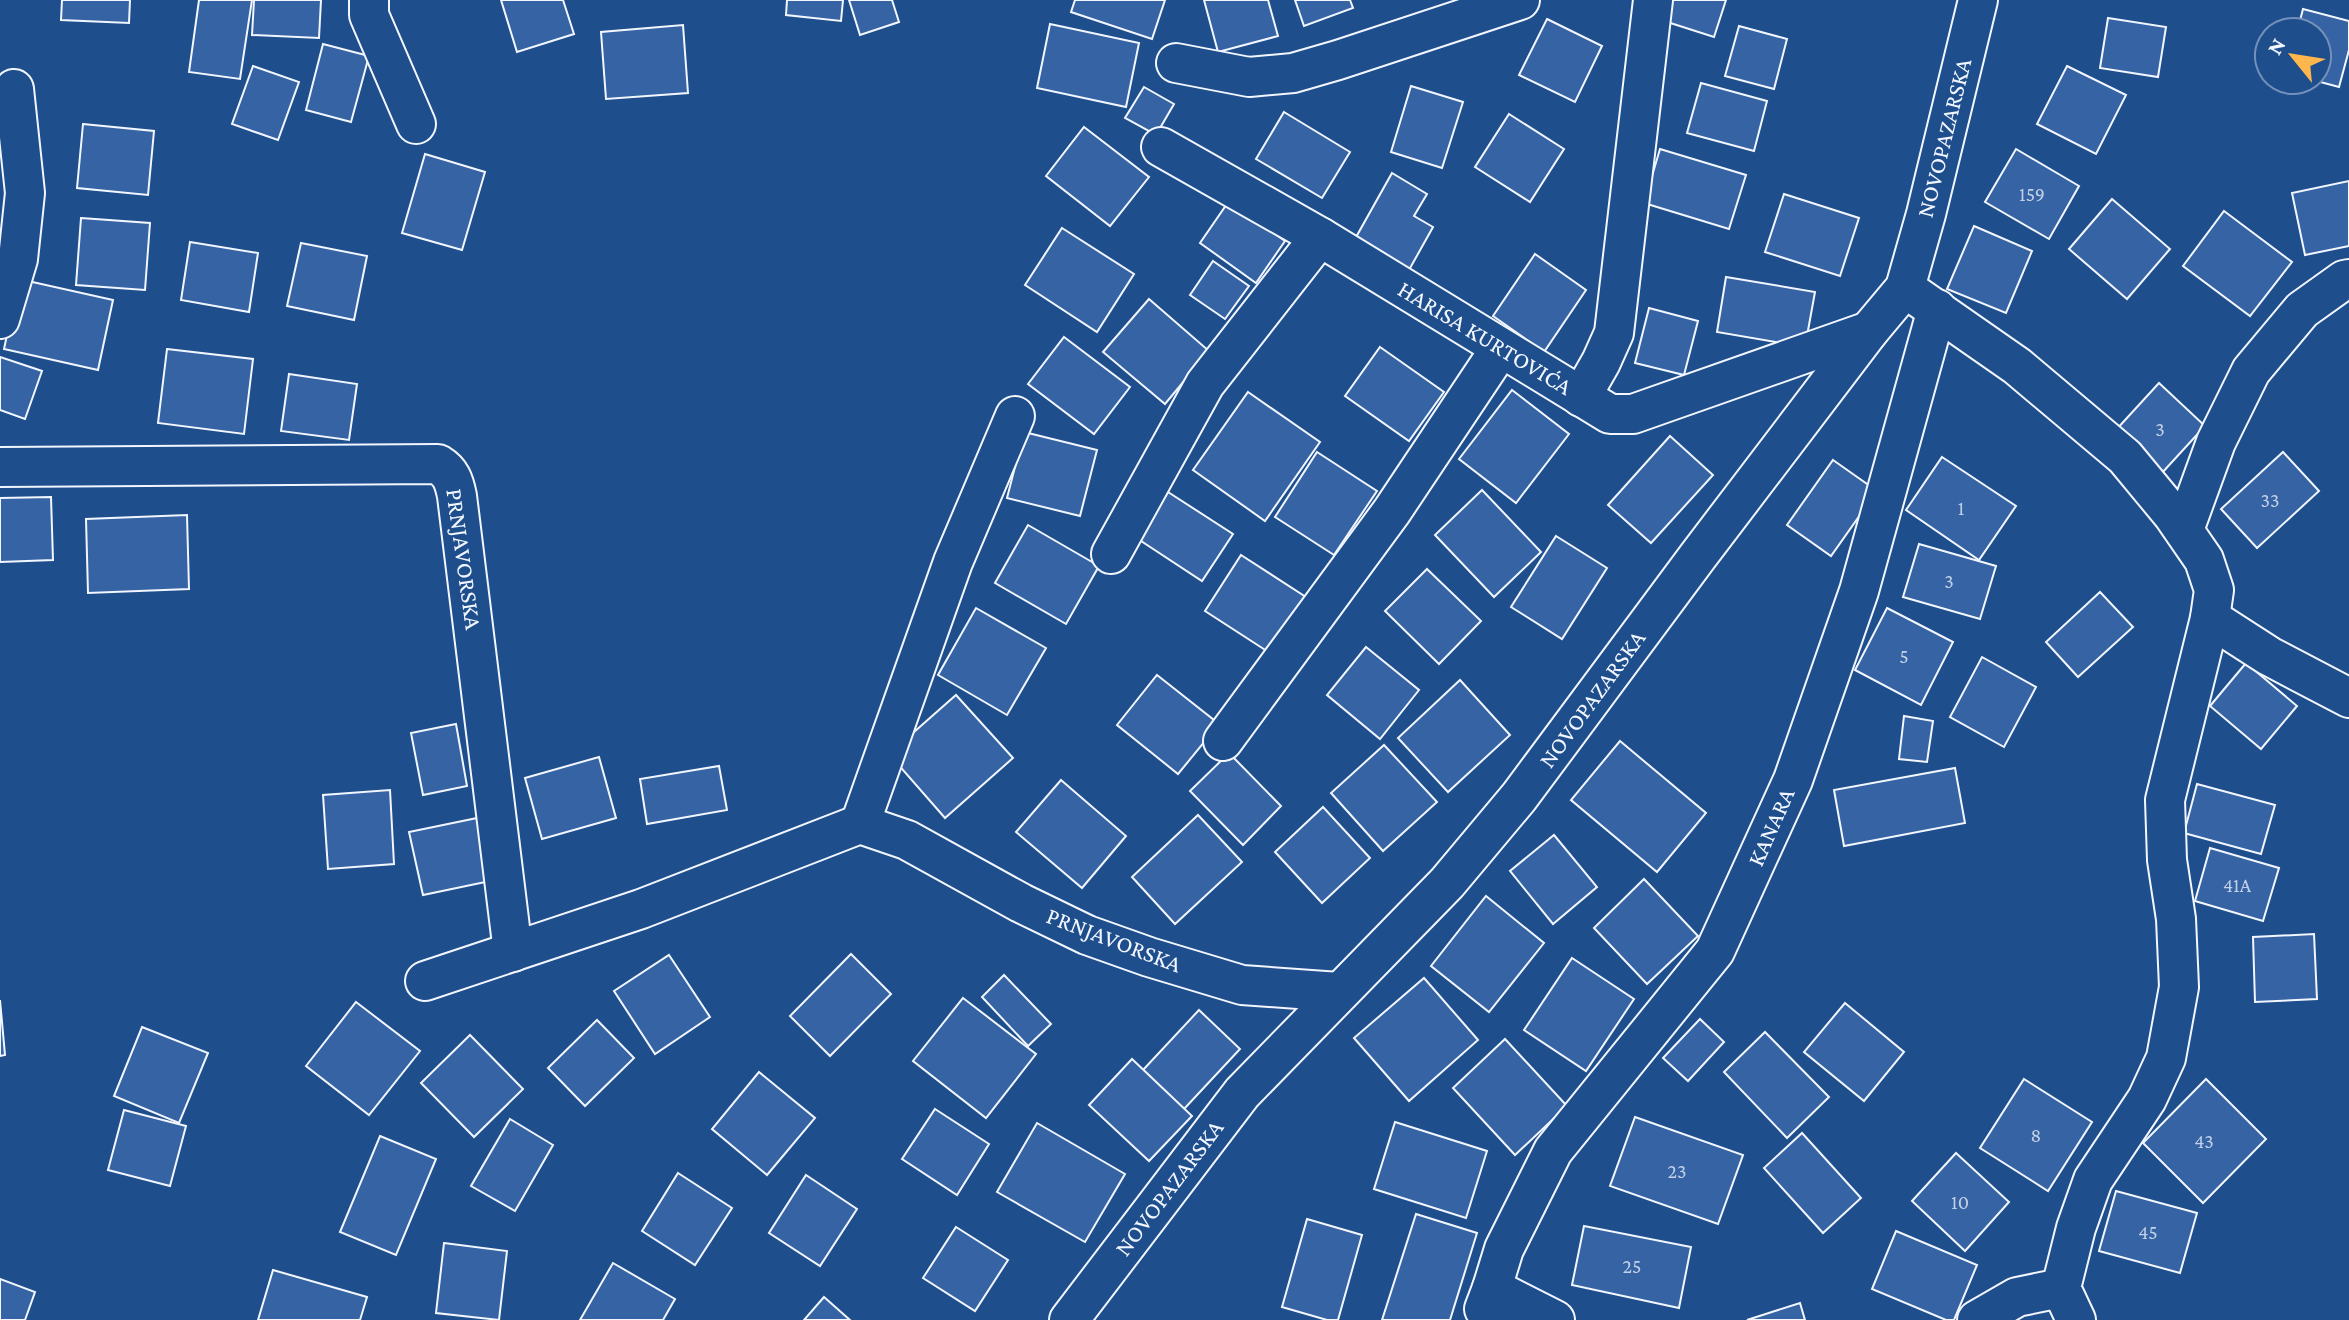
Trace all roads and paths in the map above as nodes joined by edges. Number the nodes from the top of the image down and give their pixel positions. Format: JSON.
{"nodes":[{"id":1,"x":369,"y":0,"type":"edge"},
{"id":2,"x":1520,"y":0,"type":"edge"},
{"id":3,"x":1653,"y":0,"type":"edge"},
{"id":4,"x":1978,"y":0,"type":"edge"},
{"id":5,"x":1176,"y":63,"type":"dead end"},
{"id":6,"x":14,"y":89,"type":"dead end"},
{"id":7,"x":416,"y":124,"type":"dead end"},
{"id":8,"x":1161,"y":147,"type":"dead end"},
{"id":9,"x":1320,"y":237,"type":"junction"},
{"id":10,"x":2349,"y":279,"type":"edge"},
{"id":11,"x":1905,"y":288,"type":"junction"},
{"id":12,"x":1937,"y":309,"type":"junction"},
{"id":13,"x":0,"y":319,"type":"edge"},
{"id":14,"x":1869,"y":331,"type":"junction"},
{"id":15,"x":1500,"y":349,"type":"junction"},
{"id":16,"x":1581,"y":397,"type":"junction"},
{"id":17,"x":1015,"y":416,"type":"dead end"},
{"id":18,"x":0,"y":467,"type":"edge"},
{"id":19,"x":2184,"y":530,"type":"junction"},
{"id":20,"x":1111,"y":554,"type":"dead end"},
{"id":21,"x":2210,"y":618,"type":"junction"},
{"id":22,"x":2349,"y":698,"type":"edge"},
{"id":23,"x":1223,"y":741,"type":"dead end"},
{"id":24,"x":860,"y":824,"type":"junction"},
{"id":25,"x":513,"y":952,"type":"junction"},
{"id":26,"x":425,"y":981,"type":"dead end"},
{"id":27,"x":1339,"y":992,"type":"junction"},
{"id":28,"x":2068,"y":1304,"type":"edge"},
{"id":29,"x":1489,"y":1309,"type":"edge"},
{"id":30,"x":1069,"y":1320,"type":"edge"},
{"id":31,"x":1555,"y":1320,"type":"edge"},
{"id":32,"x":1977,"y":1320,"type":"edge"}],
"edges":[{"from":1,"to":7,"type":"street"},
{"from":2,"to":5,"type":"street"},
{"from":3,"to":16,"type":"street","name":"HARISA KURTOVIĆA"},
{"from":4,"to":11,"type":"street","name":"NOVOPAZARSKA"},
{"from":6,"to":13,"type":"street"},
{"from":8,"to":9,"type":"street","name":"HARISA KURTOVIĆA"},
{"from":9,"to":15,"type":"street","name":"HARISA KURTOVIĆA"},
{"from":9,"to":20,"type":"street"},
{"from":10,"to":19,"type":"street"},
{"from":11,"to":12,"type":"street"},
{"from":11,"to":14,"type":"street","name":"NOVOPAZARSKA"},
{"from":12,"to":19,"type":"street"},
{"from":12,"to":29,"type":"street","name":"KANARA"},
{"from":14,"to":16,"type":"street"},
{"from":14,"to":27,"type":"street","name":"NOVOPAZARSKA"},
{"from":15,"to":16,"type":"street","name":"HARISA KURTOVIĆA"},
{"from":15,"to":23,"type":"street"},
{"from":17,"to":24,"type":"street"},
{"from":18,"to":25,"type":"street","name":"PRNJAVORSKA"},
{"from":19,"to":21,"type":"street"},
{"from":21,"to":22,"type":"street"},
{"from":21,"to":28,"type":"street"},
{"from":24,"to":25,"type":"street"},
{"from":24,"to":27,"type":"street","name":"PRNJAVORSKA"},
{"from":25,"to":26,"type":"street"},
{"from":27,"to":30,"type":"street","name":"NOVOPAZARSKA"},
{"from":28,"to":32,"type":"street"},
{"from":29,"to":31,"type":"street","name":"KANARA"}]}
